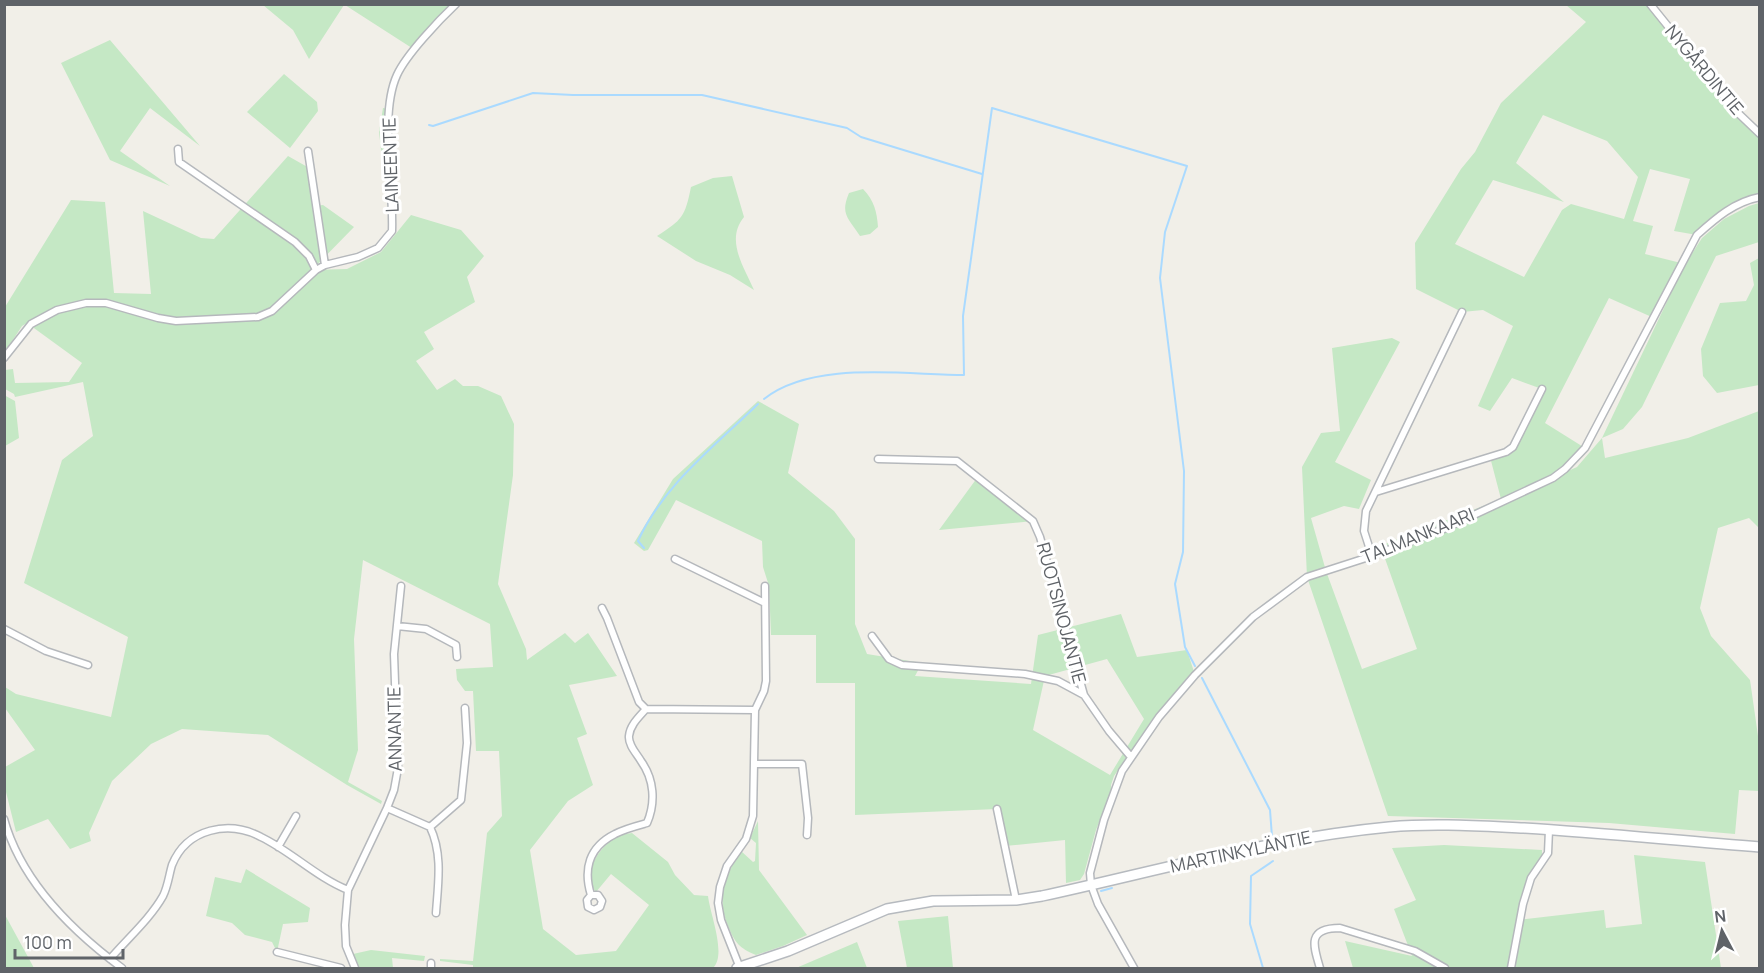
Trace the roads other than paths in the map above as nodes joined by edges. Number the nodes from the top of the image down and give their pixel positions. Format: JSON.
{"nodes":[{"id":1,"x":456,"y":4,"type":"edge"},
{"id":2,"x":1650,"y":4,"type":"edge"},
{"id":3,"x":1760,"y":134,"type":"edge"},
{"id":4,"x":178,"y":148,"type":"dead end"},
{"id":5,"x":308,"y":151,"type":"dead end"},
{"id":6,"x":1760,"y":196,"type":"edge"},
{"id":7,"x":326,"y":265,"type":"junction"},
{"id":8,"x":316,"y":270,"type":"junction"},
{"id":9,"x":1462,"y":312,"type":"dead end"},
{"id":10,"x":4,"y":358,"type":"edge"},
{"id":11,"x":1542,"y":389,"type":"dead end"},
{"id":12,"x":878,"y":459,"type":"dead end"},
{"id":13,"x":1376,"y":492,"type":"junction"},
{"id":14,"x":1372,"y":556,"type":"junction"},
{"id":15,"x":675,"y":559,"type":"dead end"},
{"id":16,"x":401,"y":586,"type":"dead end"},
{"id":17,"x":765,"y":586,"type":"dead end"},
{"id":18,"x":765,"y":603,"type":"junction"},
{"id":19,"x":602,"y":608,"type":"dead end"},
{"id":20,"x":397,"y":626,"type":"junction"},
{"id":21,"x":4,"y":629,"type":"edge"},
{"id":22,"x":872,"y":636,"type":"dead end"},
{"id":23,"x":457,"y":657,"type":"dead end"},
{"id":24,"x":88,"y":665,"type":"dead end"},
{"id":25,"x":1084,"y":695,"type":"junction"},
{"id":26,"x":465,"y":708,"type":"dead end"},
{"id":27,"x":646,"y":709,"type":"junction"},
{"id":28,"x":754,"y":710,"type":"junction"},
{"id":29,"x":1131,"y":757,"type":"junction"},
{"id":30,"x":754,"y":764,"type":"junction"},
{"id":31,"x":387,"y":808,"type":"junction"},
{"id":32,"x":997,"y":809,"type":"dead end"},
{"id":33,"x":296,"y":816,"type":"dead end"},
{"id":34,"x":4,"y":819,"type":"edge"},
{"id":35,"x":430,"y":827,"type":"junction"},
{"id":36,"x":1549,"y":830,"type":"junction"},
{"id":37,"x":807,"y":835,"type":"dead end"},
{"id":38,"x":278,"y":847,"type":"junction"},
{"id":39,"x":1760,"y":847,"type":"edge"},
{"id":40,"x":1091,"y":885,"type":"junction"},
{"id":41,"x":348,"y":890,"type":"junction"},
{"id":42,"x":591,"y":895,"type":"dead end"},
{"id":43,"x":1016,"y":900,"type":"junction"},
{"id":44,"x":436,"y":913,"type":"dead end"},
{"id":45,"x":276,"y":952,"type":"dead end"},
{"id":46,"x":110,"y":959,"type":"junction"},
{"id":47,"x":738,"y":968,"type":"edge"},
{"id":48,"x":122,"y":969,"type":"edge"},
{"id":49,"x":341,"y":969,"type":"edge"},
{"id":50,"x":355,"y":969,"type":"edge"},
{"id":51,"x":1134,"y":969,"type":"edge"},
{"id":52,"x":1320,"y":969,"type":"edge"},
{"id":53,"x":1445,"y":969,"type":"edge"},
{"id":54,"x":1511,"y":969,"type":"edge"}],
"edges":[{"from":1,"to":7,"type":"street","name":"LAINEENTIE"},
{"from":2,"to":3,"type":"street","name":"NYGÅRDINTIE"},
{"from":4,"to":8,"type":"street"},
{"from":5,"to":7,"type":"street"},
{"from":6,"to":14,"type":"street","name":"TALMANKAARI"},
{"from":7,"to":8,"type":"street","name":"LAINEENTIE"},
{"from":8,"to":10,"type":"street","name":"LAINEENTIE"},
{"from":9,"to":13,"type":"street"},
{"from":11,"to":13,"type":"street"},
{"from":12,"to":25,"type":"street","name":"RUOTSINOJANTIE"},
{"from":13,"to":14,"type":"street"},
{"from":14,"to":29,"type":"street","name":"TALMANKAARI"},
{"from":15,"to":18,"type":"street"},
{"from":16,"to":20,"type":"street","name":"ANNANTIE"},
{"from":17,"to":18,"type":"street"},
{"from":18,"to":28,"type":"street"},
{"from":19,"to":27,"type":"street"},
{"from":20,"to":23,"type":"street"},
{"from":20,"to":31,"type":"street","name":"ANNANTIE"},
{"from":21,"to":24,"type":"street"},
{"from":22,"to":25,"type":"street"},
{"from":25,"to":29,"type":"street","name":"RUOTSINOJANTIE"},
{"from":26,"to":35,"type":"street"},
{"from":27,"to":28,"type":"street"},
{"from":27,"to":42,"type":"street"},
{"from":28,"to":30,"type":"street"},
{"from":29,"to":40,"type":"street","name":"TALMANKAARI"},
{"from":30,"to":37,"type":"street"},
{"from":30,"to":47,"type":"street"},
{"from":31,"to":35,"type":"street"},
{"from":31,"to":41,"type":"street","name":"ANNANTIE"},
{"from":32,"to":43,"type":"street"},
{"from":33,"to":38,"type":"street"},
{"from":34,"to":46,"type":"street"},
{"from":35,"to":44,"type":"street"},
{"from":36,"to":39,"type":"street","name":"MARTINKYLÄNTIE"},
{"from":36,"to":40,"type":"street","name":"MARTINKYLÄNTIE"},
{"from":36,"to":54,"type":"street"},
{"from":38,"to":41,"type":"street"},
{"from":38,"to":46,"type":"street"},
{"from":40,"to":43,"type":"street","name":"MARTINKYLÄNTIE"},
{"from":40,"to":51,"type":"street"},
{"from":41,"to":50,"type":"street","name":"ANNANTIE"},
{"from":43,"to":47,"type":"street","name":"MARTINKYLÄNTIE"},
{"from":45,"to":49,"type":"street"},
{"from":46,"to":48,"type":"street"},
{"from":52,"to":53,"type":"street"}]}
